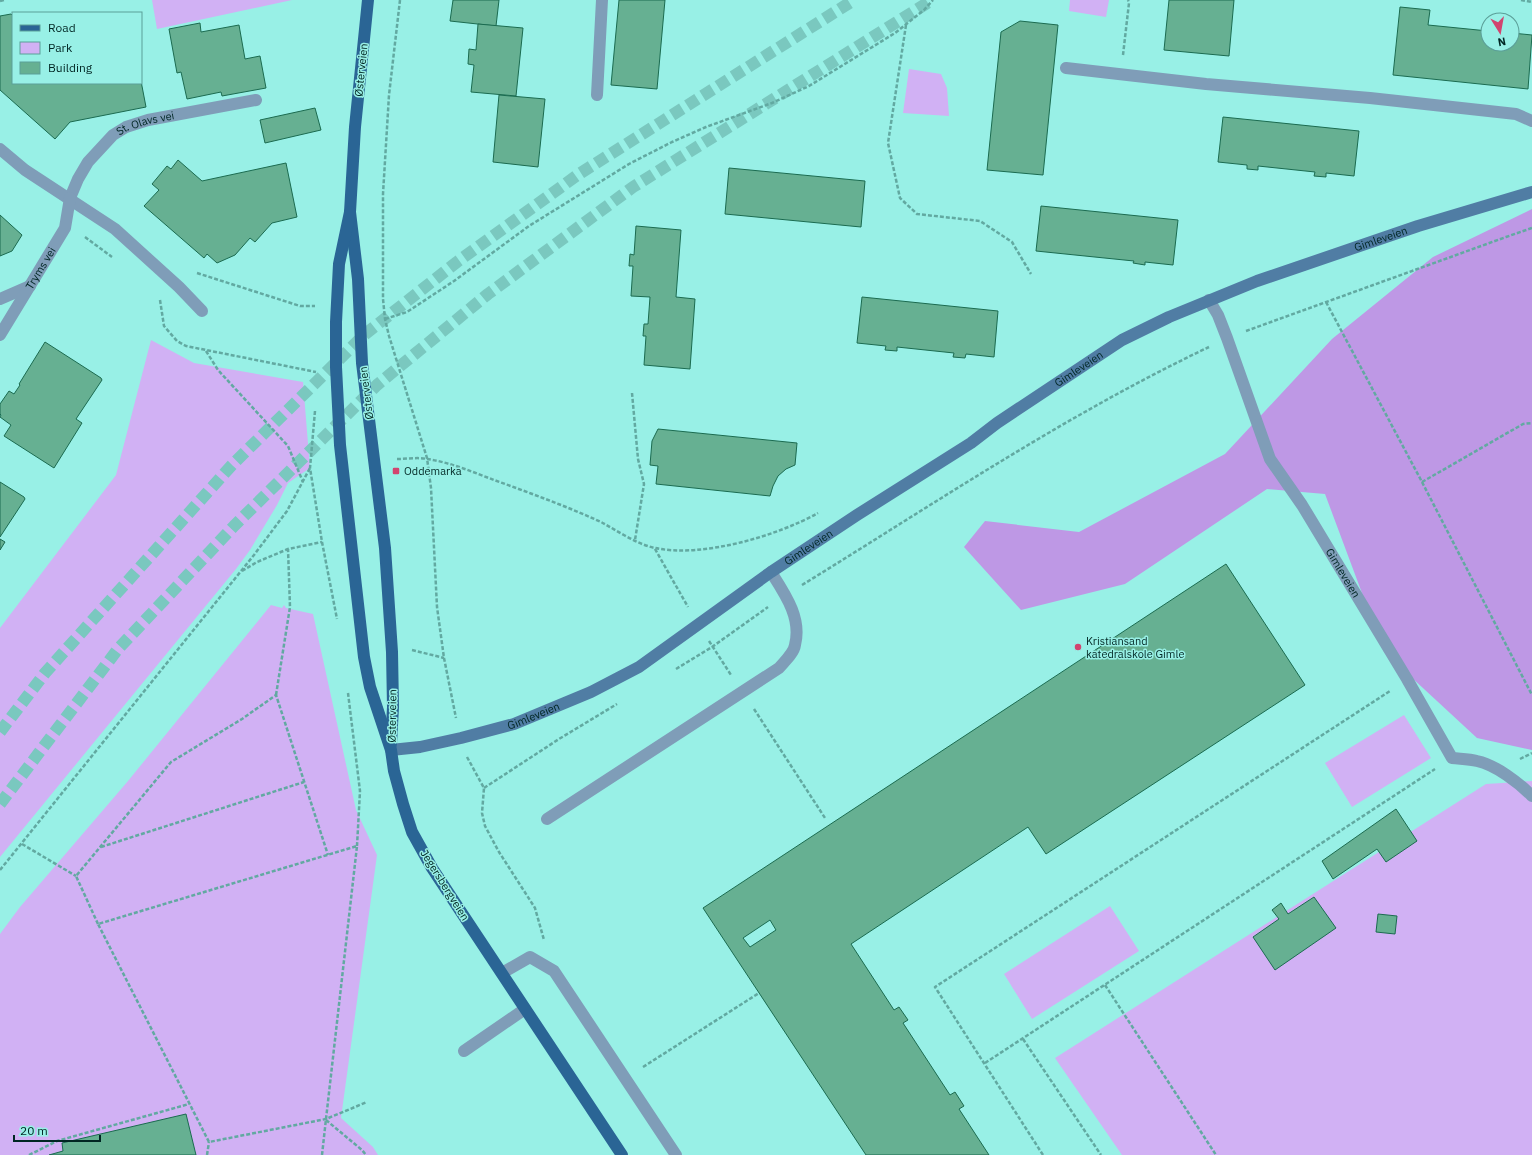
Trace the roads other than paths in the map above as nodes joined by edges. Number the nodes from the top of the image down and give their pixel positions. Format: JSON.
{"nodes":[{"id":1,"x":368,"y":0,"type":"edge"},
{"id":2,"x":602,"y":0,"type":"edge"},
{"id":3,"x":1066,"y":68,"type":"dead end"},
{"id":4,"x":597,"y":95,"type":"dead end"},
{"id":5,"x":256,"y":100,"type":"dead end"},
{"id":6,"x":1532,"y":121,"type":"edge"},
{"id":7,"x":0,"y":149,"type":"edge"},
{"id":8,"x":1532,"y":192,"type":"edge"},
{"id":9,"x":70,"y":198,"type":"junction"},
{"id":10,"x":350,"y":212,"type":"junction"},
{"id":11,"x":30,"y":286,"type":"junction"},
{"id":12,"x":0,"y":299,"type":"edge"},
{"id":13,"x":1209,"y":300,"type":"junction"},
{"id":14,"x":202,"y":311,"type":"dead end"},
{"id":15,"x":0,"y":335,"type":"edge"},
{"id":16,"x":771,"y":572,"type":"junction"},
{"id":17,"x":391,"y":750,"type":"junction"},
{"id":18,"x":1532,"y":796,"type":"edge"},
{"id":19,"x":547,"y":819,"type":"dead end"},
{"id":20,"x":502,"y":973,"type":"junction"},
{"id":21,"x":525,"y":1009,"type":"junction"},
{"id":22,"x":464,"y":1051,"type":"dead end"},
{"id":23,"x":622,"y":1155,"type":"edge"},
{"id":24,"x":676,"y":1155,"type":"edge"}],
"edges":[{"from":1,"to":10,"type":"main road","name":"Østerveien"},
{"from":2,"to":4,"type":"street"},
{"from":3,"to":6,"type":"street"},
{"from":5,"to":9,"type":"street","name":"St. Olavs vei"},
{"from":7,"to":9,"type":"street"},
{"from":8,"to":13,"type":"street","name":"Gimleveien"},
{"from":9,"to":11,"type":"street","name":"Tryms vei"},
{"from":9,"to":14,"type":"street"},
{"from":10,"to":17,"type":"main road","name":"Østerveien"},
{"from":10,"to":17,"type":"main road","name":"Østerveien"},
{"from":11,"to":12,"type":"street"},
{"from":11,"to":15,"type":"street","name":"Tryms vei"},
{"from":13,"to":16,"type":"street","name":"Gimleveien"},
{"from":13,"to":18,"type":"street","name":"Gimleveien"},
{"from":16,"to":17,"type":"street","name":"Gimleveien"},
{"from":16,"to":19,"type":"street"},
{"from":17,"to":20,"type":"main road","name":"Jegersbergveien"},
{"from":20,"to":21,"type":"main road","name":"Jegersbergveien"},
{"from":20,"to":24,"type":"street"},
{"from":21,"to":22,"type":"street"},
{"from":21,"to":23,"type":"main road","name":"Jegersbergveien"}]}
